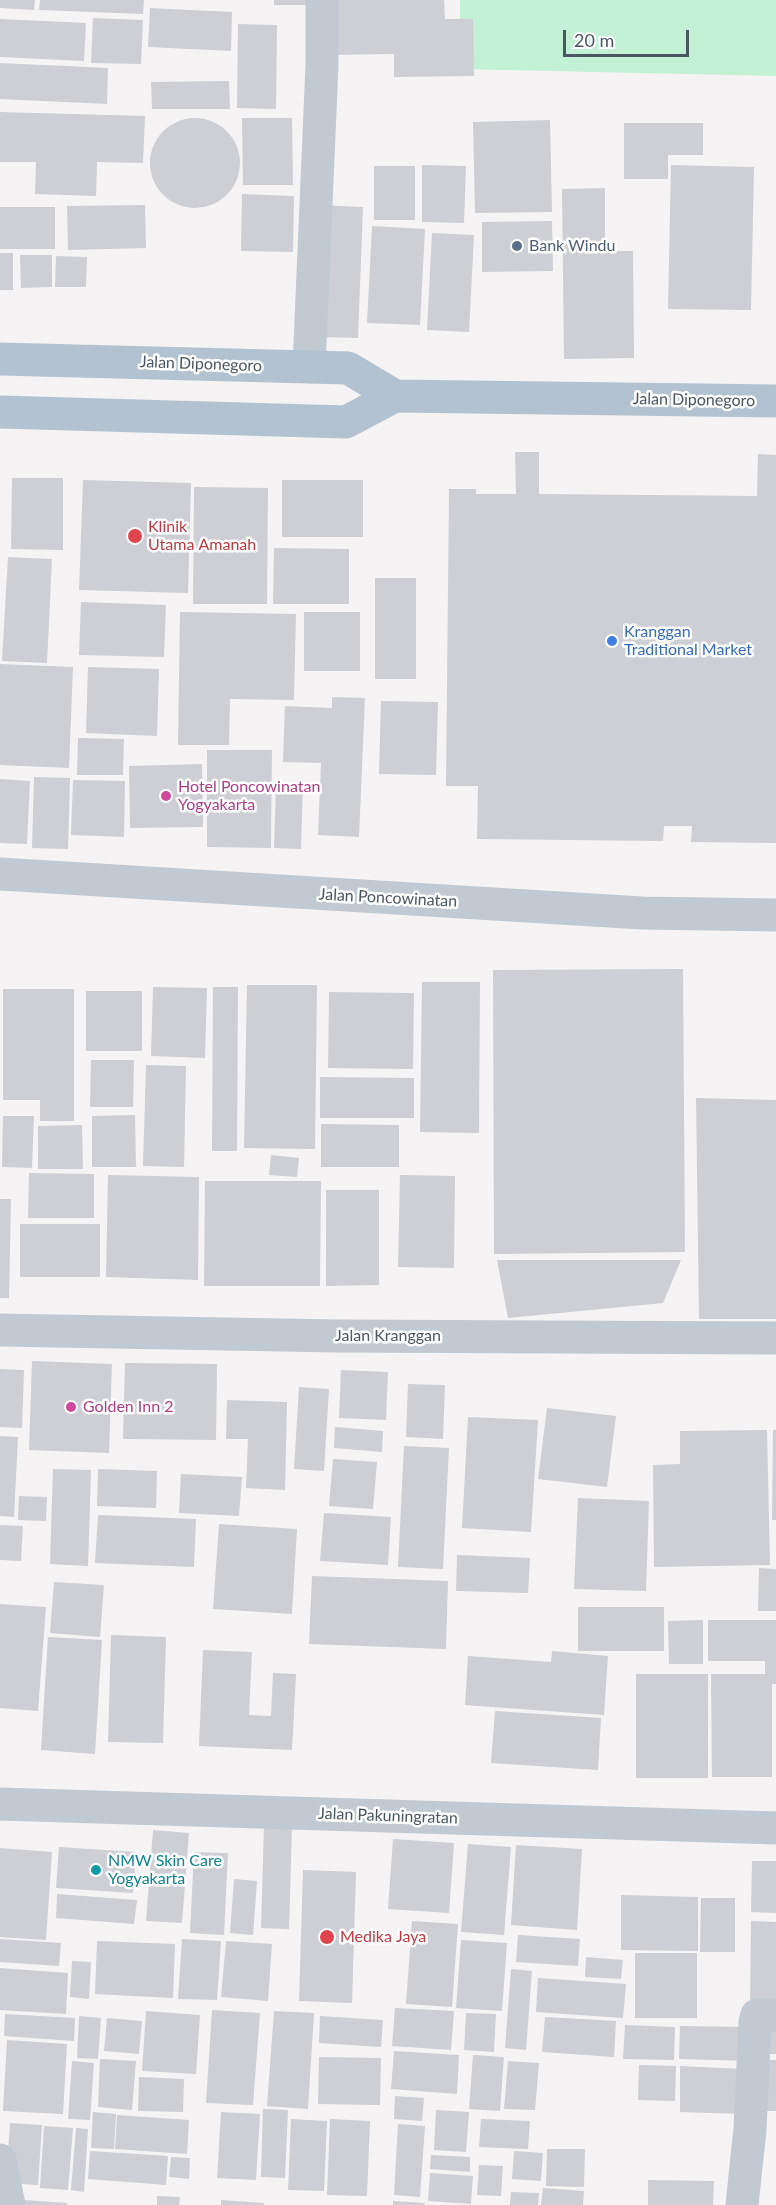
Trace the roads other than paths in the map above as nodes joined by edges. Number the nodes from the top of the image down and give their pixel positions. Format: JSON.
{"nodes":[{"id":1,"x":322,"y":0,"type":"edge"},
{"id":2,"x":0,"y":359,"type":"edge"},
{"id":3,"x":309,"y":367,"type":"junction"},
{"id":4,"x":395,"y":396,"type":"junction"},
{"id":5,"x":776,"y":401,"type":"edge"},
{"id":6,"x":0,"y":412,"type":"edge"},
{"id":7,"x":0,"y":874,"type":"edge"},
{"id":8,"x":776,"y":915,"type":"edge"},
{"id":9,"x":0,"y":1330,"type":"edge"},
{"id":10,"x":776,"y":1338,"type":"edge"},
{"id":11,"x":0,"y":1804,"type":"edge"},
{"id":12,"x":776,"y":1828,"type":"edge"},
{"id":13,"x":776,"y":2016,"type":"edge"},
{"id":14,"x":0,"y":2160,"type":"edge"},
{"id":15,"x":9,"y":2205,"type":"edge"},
{"id":16,"x":742,"y":2205,"type":"edge"}],
"edges":[{"from":1,"to":3,"type":"street"},
{"from":2,"to":3,"type":"main road","name":"Jalan Diponegoro"},
{"from":3,"to":4,"type":"main road","name":"Jalan Diponegoro"},
{"from":4,"to":5,"type":"main road","name":"Jalan Diponegoro"},
{"from":4,"to":6,"type":"main road","name":"Jalan Diponegoro"},
{"from":7,"to":8,"type":"street","name":"Jalan Poncowinatan"},
{"from":9,"to":10,"type":"street","name":"Jalan Kranggan"},
{"from":11,"to":12,"type":"street","name":"Jalan Pakuningratan"},
{"from":13,"to":16,"type":"street"},
{"from":14,"to":15,"type":"street"}]}
